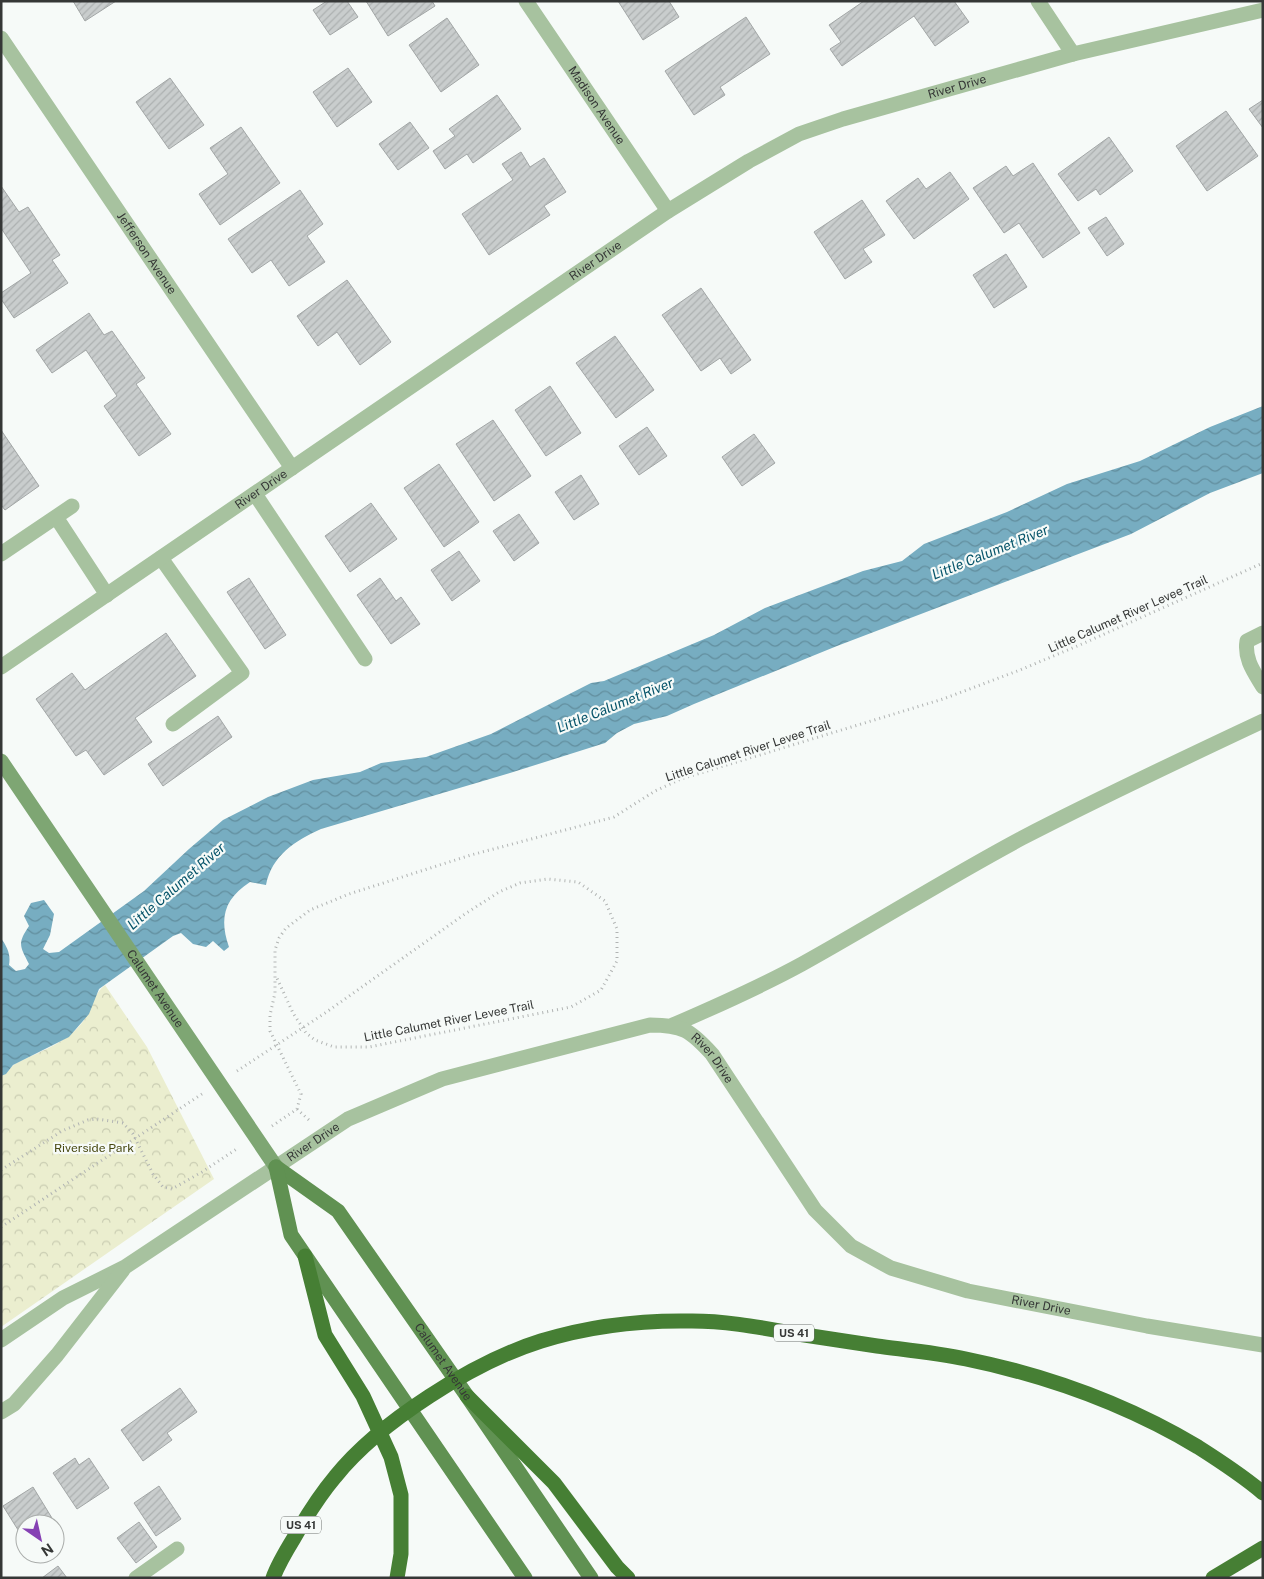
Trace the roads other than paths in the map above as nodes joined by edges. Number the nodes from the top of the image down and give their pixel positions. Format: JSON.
{"nodes":[{"id":1,"x":526,"y":1,"type":"edge"},
{"id":2,"x":1038,"y":1,"type":"edge"},
{"id":3,"x":1263,"y":10,"type":"edge"},
{"id":4,"x":1,"y":38,"type":"edge"},
{"id":5,"x":1073,"y":54,"type":"junction"},
{"id":6,"x":668,"y":211,"type":"junction"},
{"id":7,"x":292,"y":468,"type":"junction"},
{"id":8,"x":255,"y":494,"type":"junction"},
{"id":9,"x":72,"y":506,"type":"dead end"},
{"id":10,"x":56,"y":517,"type":"junction"},
{"id":11,"x":1,"y":554,"type":"edge"},
{"id":12,"x":161,"y":558,"type":"junction"},
{"id":13,"x":107,"y":595,"type":"junction"},
{"id":14,"x":1263,"y":633,"type":"edge"},
{"id":15,"x":365,"y":659,"type":"dead end"},
{"id":16,"x":1,"y":667,"type":"edge"},
{"id":17,"x":1263,"y":687,"type":"edge"},
{"id":18,"x":1263,"y":721,"type":"edge"},
{"id":19,"x":173,"y":724,"type":"dead end"},
{"id":20,"x":1,"y":760,"type":"edge"},
{"id":21,"x":673,"y":1025,"type":"junction"},
{"id":22,"x":276,"y":1167,"type":"junction"},
{"id":23,"x":305,"y":1256,"type":"junction"},
{"id":24,"x":125,"y":1267,"type":"junction"},
{"id":25,"x":1,"y":1340,"type":"edge"},
{"id":26,"x":1263,"y":1345,"type":"edge"},
{"id":27,"x":468,"y":1396,"type":"junction"},
{"id":28,"x":1,"y":1412,"type":"edge"},
{"id":29,"x":1263,"y":1493,"type":"edge"},
{"id":30,"x":1263,"y":1548,"type":"edge"},
{"id":31,"x":177,"y":1549,"type":"dead end"},
{"id":32,"x":136,"y":1578,"type":"edge"},
{"id":33,"x":273,"y":1578,"type":"edge"},
{"id":34,"x":396,"y":1578,"type":"edge"},
{"id":35,"x":525,"y":1578,"type":"edge"},
{"id":36,"x":591,"y":1578,"type":"edge"},
{"id":37,"x":628,"y":1578,"type":"edge"},
{"id":38,"x":1213,"y":1578,"type":"edge"}],
"edges":[{"from":1,"to":6,"type":"street","name":"Madison Avenue"},
{"from":2,"to":5,"type":"street"},
{"from":3,"to":5,"type":"street","name":"River Drive"},
{"from":4,"to":7,"type":"street","name":"Jefferson Avenue"},
{"from":5,"to":6,"type":"street","name":"River Drive"},
{"from":6,"to":7,"type":"street","name":"River Drive"},
{"from":7,"to":8,"type":"street","name":"River Drive"},
{"from":8,"to":12,"type":"street","name":"River Drive"},
{"from":8,"to":15,"type":"street"},
{"from":9,"to":10,"type":"street"},
{"from":10,"to":11,"type":"street"},
{"from":10,"to":13,"type":"street"},
{"from":12,"to":13,"type":"street","name":"River Drive"},
{"from":12,"to":19,"type":"street"},
{"from":13,"to":16,"type":"street","name":"River Drive"},
{"from":14,"to":17,"type":"street"},
{"from":18,"to":21,"type":"street"},
{"from":20,"to":22,"type":"main road","name":"Calumet Avenue"},
{"from":21,"to":22,"type":"street","name":"River Drive"},
{"from":21,"to":26,"type":"street","name":"River Drive"},
{"from":22,"to":23,"type":"main road","name":"Calumet Avenue"},
{"from":22,"to":24,"type":"street","name":"River Drive"},
{"from":22,"to":27,"type":"main road","name":"Calumet Avenue"},
{"from":23,"to":34,"type":"highway"},
{"from":23,"to":35,"type":"main road","name":"Calumet Avenue"},
{"from":24,"to":25,"type":"street","name":"River Drive"},
{"from":24,"to":28,"type":"street","name":"River Drive"},
{"from":27,"to":36,"type":"main road","name":"Calumet Avenue"},
{"from":27,"to":37,"type":"highway"},
{"from":29,"to":33,"type":"highway","number":"US 41"},
{"from":30,"to":38,"type":"highway"},
{"from":31,"to":32,"type":"street"}]}
